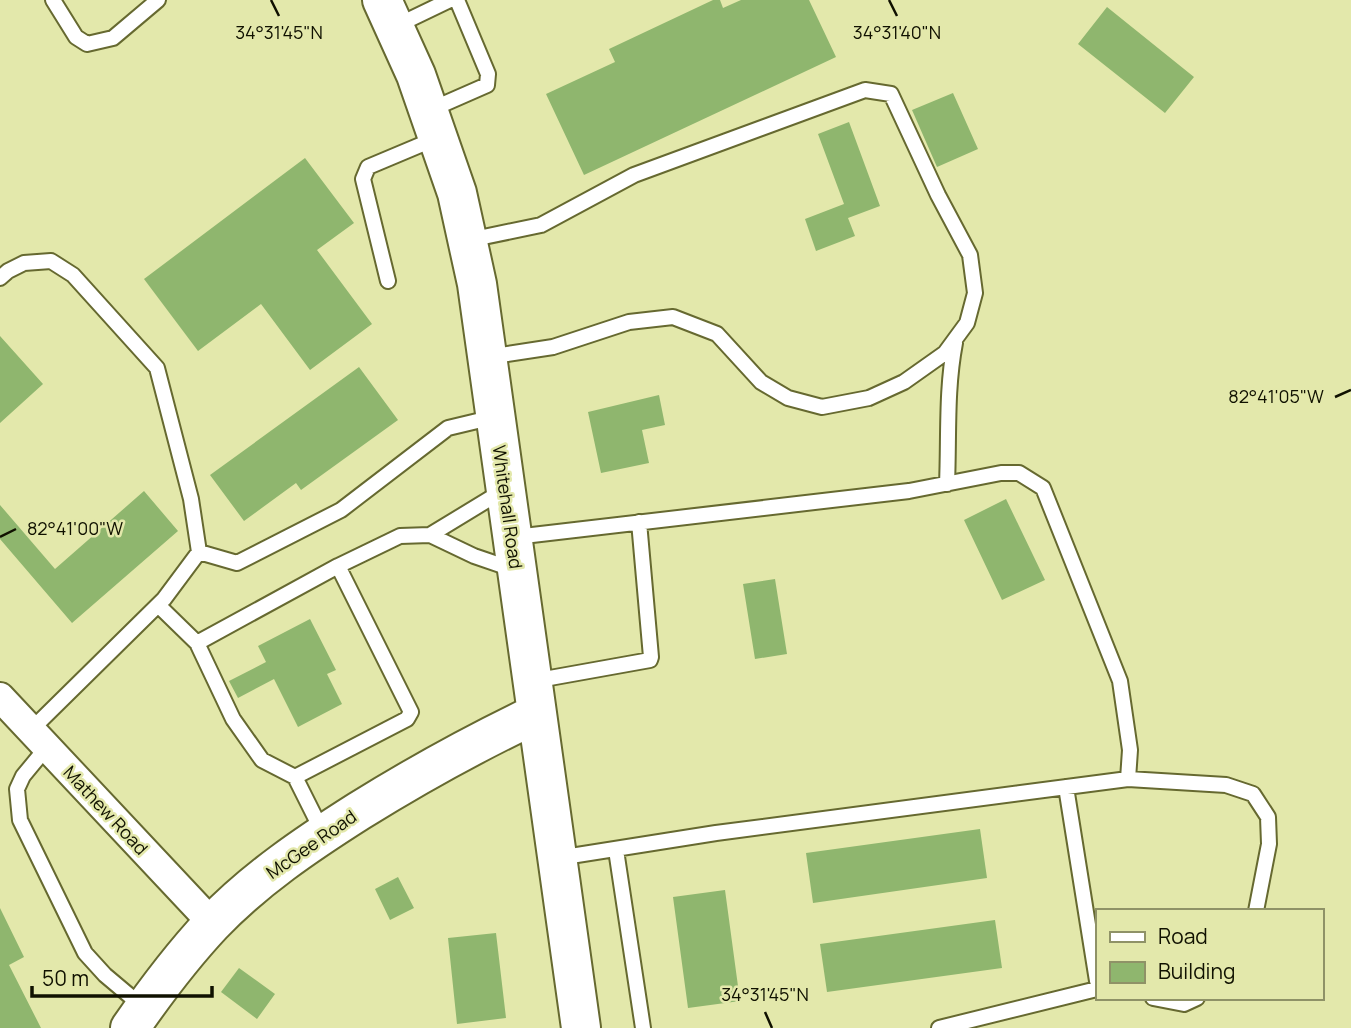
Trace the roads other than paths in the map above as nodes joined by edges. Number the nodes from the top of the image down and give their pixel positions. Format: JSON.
{"nodes":[{"id":1,"x":52,"y":0,"type":"edge"},
{"id":2,"x":159,"y":0,"type":"edge"},
{"id":3,"x":450,"y":0,"type":"edge"},
{"id":4,"x":457,"y":0,"type":"edge"},
{"id":5,"x":388,"y":14,"type":"edge"},
{"id":6,"x":433,"y":124,"type":"junction"},
{"id":7,"x":467,"y":240,"type":"junction"},
{"id":8,"x":0,"y":278,"type":"edge"},
{"id":9,"x":388,"y":281,"type":"dead end"},
{"id":10,"x":955,"y":339,"type":"junction"},
{"id":11,"x":487,"y":357,"type":"junction"},
{"id":12,"x":495,"y":417,"type":"junction"},
{"id":13,"x":947,"y":484,"type":"junction"},
{"id":14,"x":505,"y":489,"type":"junction"},
{"id":15,"x":639,"y":522,"type":"junction"},
{"id":16,"x":430,"y":535,"type":"junction"},
{"id":17,"x":200,"y":552,"type":"junction"},
{"id":18,"x":514,"y":554,"type":"junction"},
{"id":19,"x":338,"y":566,"type":"junction"},
{"id":20,"x":158,"y":605,"type":"junction"},
{"id":21,"x":197,"y":643,"type":"junction"},
{"id":22,"x":0,"y":698,"type":"edge"},
{"id":23,"x":534,"y":698,"type":"junction"},
{"id":24,"x":39,"y":739,"type":"junction"},
{"id":25,"x":295,"y":777,"type":"junction"},
{"id":26,"x":1128,"y":779,"type":"junction"},
{"id":27,"x":1066,"y":788,"type":"junction"},
{"id":28,"x":323,"y":834,"type":"junction"},
{"id":29,"x":616,"y":850,"type":"junction"},
{"id":30,"x":557,"y":859,"type":"junction"},
{"id":31,"x":1256,"y":909,"type":"edge"},
{"id":32,"x":213,"y":924,"type":"junction"},
{"id":33,"x":1096,"y":975,"type":"edge"},
{"id":34,"x":1096,"y":989,"type":"edge"},
{"id":35,"x":1165,"y":1000,"type":"edge"},
{"id":36,"x":1192,"y":1000,"type":"edge"},
{"id":37,"x":137,"y":1018,"type":"edge"},
{"id":38,"x":581,"y":1028,"type":"edge"},
{"id":39,"x":643,"y":1028,"type":"edge"},
{"id":40,"x":939,"y":1028,"type":"edge"}],
"edges":[{"from":1,"to":2,"type":"lane"},
{"from":3,"to":5,"type":"lane"},
{"from":4,"to":6,"type":"lane"},
{"from":5,"to":6,"type":"main road","name":"Whitehall Road"},
{"from":6,"to":7,"type":"main road","name":"Whitehall Road"},
{"from":6,"to":9,"type":"lane"},
{"from":7,"to":10,"type":"lane"},
{"from":7,"to":11,"type":"main road","name":"Whitehall Road"},
{"from":8,"to":17,"type":"lane"},
{"from":10,"to":11,"type":"lane"},
{"from":10,"to":13,"type":"lane"},
{"from":11,"to":12,"type":"main road","name":"Whitehall Road"},
{"from":12,"to":14,"type":"main road","name":"Whitehall Road"},
{"from":12,"to":17,"type":"lane"},
{"from":13,"to":15,"type":"lane"},
{"from":13,"to":26,"type":"lane"},
{"from":14,"to":16,"type":"lane"},
{"from":14,"to":18,"type":"main road","name":"Whitehall Road"},
{"from":15,"to":18,"type":"lane"},
{"from":15,"to":23,"type":"lane"},
{"from":16,"to":18,"type":"lane"},
{"from":16,"to":19,"type":"lane"},
{"from":17,"to":20,"type":"lane"},
{"from":18,"to":23,"type":"main road","name":"Whitehall Road"},
{"from":19,"to":21,"type":"lane"},
{"from":19,"to":25,"type":"lane"},
{"from":20,"to":21,"type":"lane"},
{"from":20,"to":24,"type":"lane"},
{"from":21,"to":25,"type":"lane"},
{"from":22,"to":24,"type":"street","name":"Mathew Road"},
{"from":23,"to":28,"type":"main road","name":"McGee Road"},
{"from":23,"to":30,"type":"main road","name":"Whitehall Road"},
{"from":24,"to":32,"type":"street","name":"Mathew Road"},
{"from":24,"to":37,"type":"lane"},
{"from":25,"to":28,"type":"lane"},
{"from":26,"to":27,"type":"lane"},
{"from":26,"to":31,"type":"lane"},
{"from":27,"to":29,"type":"lane"},
{"from":27,"to":33,"type":"lane"},
{"from":28,"to":32,"type":"main road","name":"McGee Road"},
{"from":29,"to":30,"type":"lane"},
{"from":29,"to":39,"type":"lane"},
{"from":30,"to":38,"type":"main road","name":"Whitehall Road"},
{"from":32,"to":37,"type":"main road","name":"McGee Road"},
{"from":34,"to":40,"type":"lane"},
{"from":35,"to":36,"type":"lane"}]}
